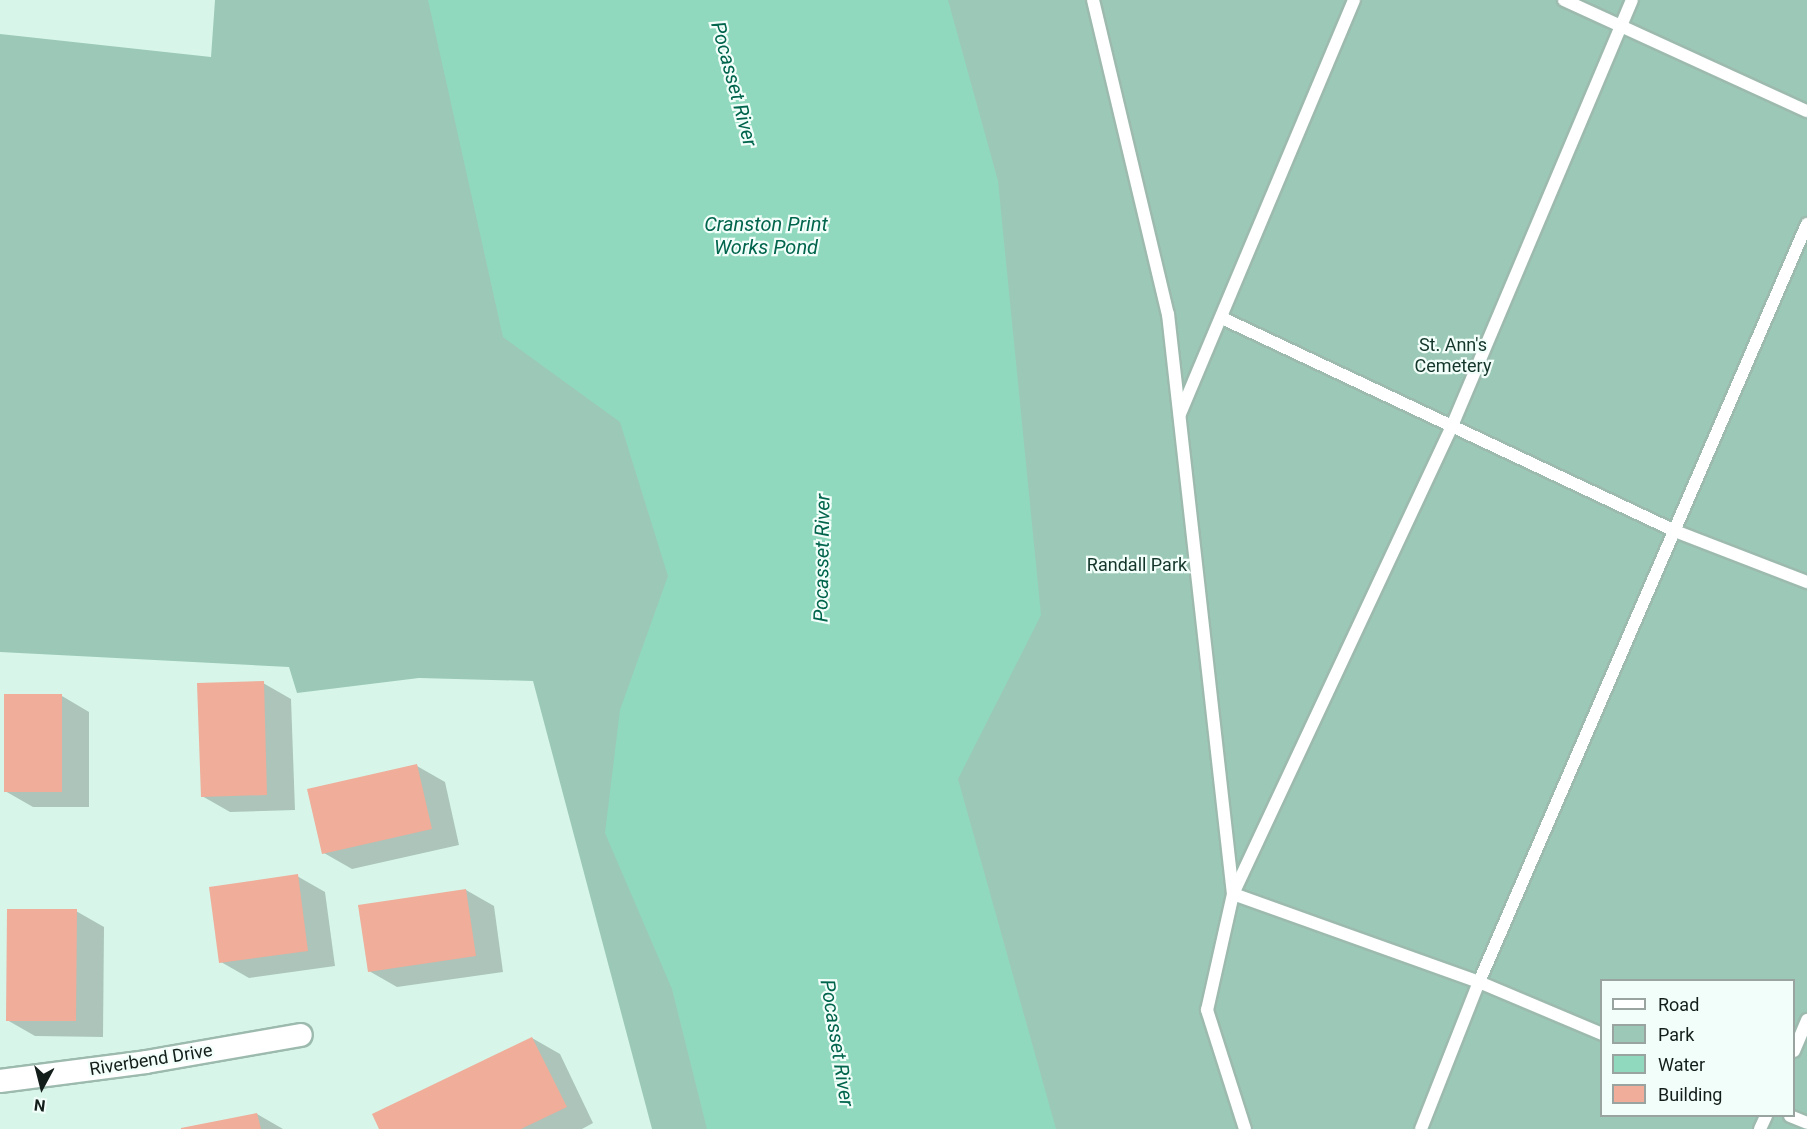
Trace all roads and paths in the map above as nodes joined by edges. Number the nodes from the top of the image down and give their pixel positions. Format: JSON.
{"nodes":[{"id":1,"x":1093,"y":0,"type":"edge"},
{"id":2,"x":1354,"y":0,"type":"edge"},
{"id":3,"x":1564,"y":0,"type":"edge"},
{"id":4,"x":1632,"y":0,"type":"edge"},
{"id":5,"x":1622,"y":25,"type":"junction"},
{"id":6,"x":1807,"y":111,"type":"edge"},
{"id":7,"x":1807,"y":224,"type":"edge"},
{"id":8,"x":1222,"y":318,"type":"junction"},
{"id":9,"x":1179,"y":416,"type":"junction"},
{"id":10,"x":1452,"y":426,"type":"junction"},
{"id":11,"x":1675,"y":531,"type":"junction"},
{"id":12,"x":1807,"y":582,"type":"edge"},
{"id":13,"x":1233,"y":894,"type":"junction"},
{"id":14,"x":1479,"y":981,"type":"junction"},
{"id":15,"x":1807,"y":1020,"type":"edge"},
{"id":16,"x":1600,"y":1033,"type":"edge"},
{"id":17,"x":301,"y":1035,"type":"dead end"},
{"id":18,"x":1795,"y":1049,"type":"edge"},
{"id":19,"x":0,"y":1081,"type":"edge"},
{"id":20,"x":1792,"y":1117,"type":"edge"},
{"id":21,"x":1807,"y":1123,"type":"edge"},
{"id":22,"x":1245,"y":1129,"type":"edge"},
{"id":23,"x":1421,"y":1129,"type":"edge"}],
"edges":[{"from":1,"to":9,"type":"lane"},
{"from":2,"to":8,"type":"lane"},
{"from":3,"to":5,"type":"lane"},
{"from":4,"to":5,"type":"lane"},
{"from":5,"to":6,"type":"lane"},
{"from":5,"to":10,"type":"lane"},
{"from":7,"to":11,"type":"lane"},
{"from":8,"to":9,"type":"lane"},
{"from":8,"to":10,"type":"lane"},
{"from":9,"to":13,"type":"lane"},
{"from":10,"to":11,"type":"lane"},
{"from":10,"to":13,"type":"lane"},
{"from":11,"to":12,"type":"lane"},
{"from":11,"to":14,"type":"lane"},
{"from":13,"to":14,"type":"lane"},
{"from":13,"to":22,"type":"lane"},
{"from":14,"to":16,"type":"lane"},
{"from":14,"to":23,"type":"lane"},
{"from":15,"to":18,"type":"lane"},
{"from":17,"to":19,"type":"street","name":"Riverbend Drive"},
{"from":20,"to":21,"type":"lane"}]}
